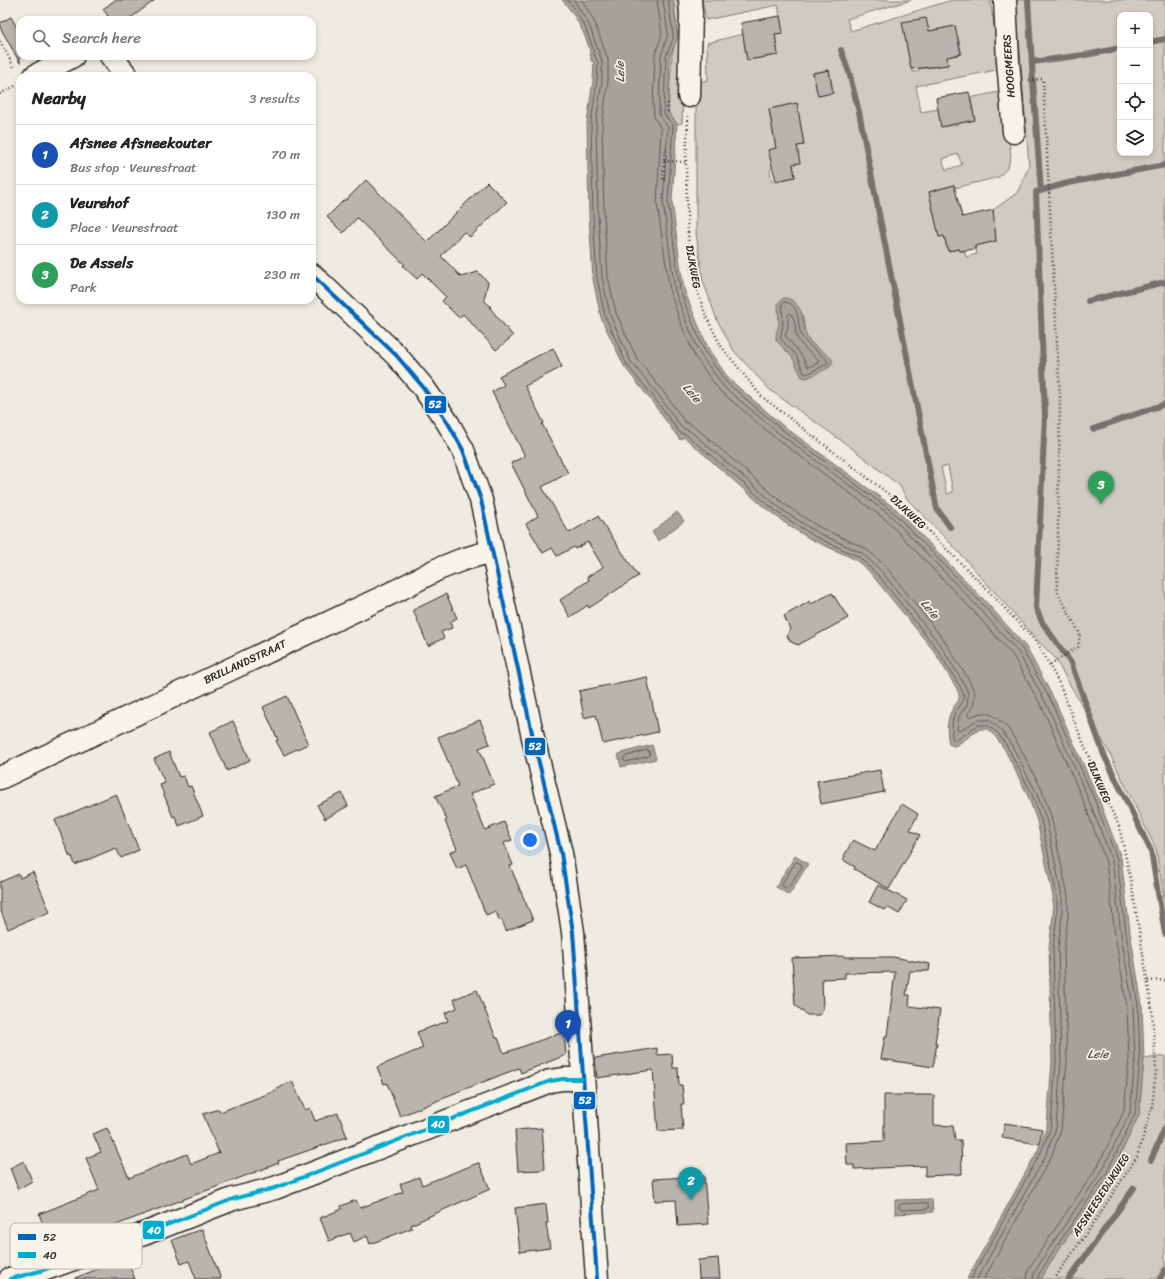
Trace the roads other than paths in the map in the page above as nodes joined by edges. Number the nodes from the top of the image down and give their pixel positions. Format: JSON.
{"nodes":[{"id":1,"x":690,"y":0,"type":"edge"},
{"id":2,"x":1005,"y":0,"type":"edge"},
{"id":3,"x":63,"y":60,"type":"edge"},
{"id":4,"x":114,"y":60,"type":"edge"},
{"id":5,"x":31,"y":72,"type":"edge"},
{"id":6,"x":124,"y":72,"type":"edge"},
{"id":7,"x":689,"y":96,"type":"road end"},
{"id":8,"x":1014,"y":132,"type":"dead end"},
{"id":9,"x":316,"y":279,"type":"edge"},
{"id":10,"x":492,"y":551,"type":"junction"},
{"id":11,"x":0,"y":778,"type":"edge"},
{"id":12,"x":582,"y":1079,"type":"junction"},
{"id":13,"x":142,"y":1234,"type":"edge"},
{"id":14,"x":45,"y":1269,"type":"edge"},
{"id":15,"x":10,"y":1279,"type":"edge"},
{"id":16,"x":597,"y":1279,"type":"edge"}],
"edges":[{"from":1,"to":7,"type":"street"},
{"from":2,"to":8,"type":"street","name":"HOOGMEERS"},
{"from":3,"to":5,"type":"street"},
{"from":4,"to":6,"type":"street"},
{"from":9,"to":10,"type":"street"},
{"from":10,"to":11,"type":"street","name":"BRILLANDSTRAAT"},
{"from":10,"to":12,"type":"street"},
{"from":12,"to":13,"type":"street"},
{"from":12,"to":16,"type":"street"},
{"from":14,"to":15,"type":"street"}]}
